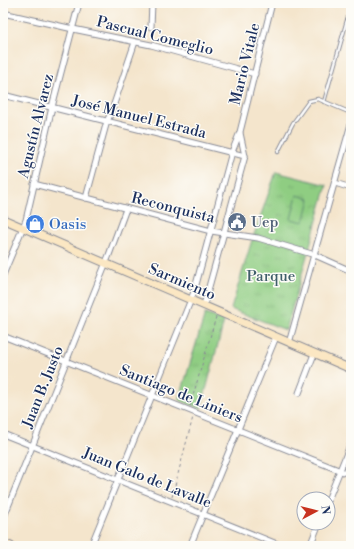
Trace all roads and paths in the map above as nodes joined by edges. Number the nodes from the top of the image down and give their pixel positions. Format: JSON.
{"nodes":[{"id":1,"x":79,"y":3,"type":"edge"},
{"id":2,"x":152,"y":3,"type":"edge"},
{"id":3,"x":272,"y":3,"type":"edge"},
{"id":4,"x":351,"y":6,"type":"edge"},
{"id":5,"x":3,"y":13,"type":"edge"},
{"id":6,"x":151,"y":27,"type":"dead end"},
{"id":7,"x":73,"y":29,"type":"junction"},
{"id":8,"x":135,"y":42,"type":"junction"},
{"id":9,"x":255,"y":74,"type":"junction"},
{"id":10,"x":3,"y":95,"type":"edge"},
{"id":11,"x":324,"y":102,"type":"junction"},
{"id":12,"x":52,"y":108,"type":"junction"},
{"id":13,"x":351,"y":113,"type":"edge"},
{"id":14,"x":107,"y":121,"type":"junction"},
{"id":15,"x":351,"y":124,"type":"edge"},
{"id":16,"x":240,"y":132,"type":"junction"},
{"id":17,"x":349,"y":139,"type":"edge"},
{"id":18,"x":232,"y":152,"type":"junction"},
{"id":19,"x":278,"y":152,"type":"dead end"},
{"id":20,"x":246,"y":156,"type":"junction"},
{"id":21,"x":335,"y":183,"type":"junction"},
{"id":22,"x":34,"y":184,"type":"junction"},
{"id":23,"x":351,"y":188,"type":"edge"},
{"id":24,"x":86,"y":198,"type":"junction"},
{"id":25,"x":126,"y":209,"type":"junction"},
{"id":26,"x":3,"y":219,"type":"edge"},
{"id":27,"x":23,"y":228,"type":"junction"},
{"id":28,"x":211,"y":230,"type":"junction"},
{"id":29,"x":225,"y":233,"type":"junction"},
{"id":30,"x":315,"y":255,"type":"junction"},
{"id":31,"x":105,"y":263,"type":"junction"},
{"id":32,"x":351,"y":271,"type":"edge"},
{"id":33,"x":3,"y":274,"type":"edge"},
{"id":34,"x":190,"y":299,"type":"junction"},
{"id":35,"x":204,"y":305,"type":"junction"},
{"id":36,"x":217,"y":311,"type":"junction"},
{"id":37,"x":3,"y":336,"type":"edge"},
{"id":38,"x":276,"y":337,"type":"junction"},
{"id":39,"x":289,"y":343,"type":"junction"},
{"id":40,"x":314,"y":354,"type":"junction"},
{"id":41,"x":66,"y":361,"type":"junction"},
{"id":42,"x":351,"y":369,"type":"edge"},
{"id":43,"x":299,"y":393,"type":"dead end"},
{"id":44,"x":152,"y":395,"type":"junction"},
{"id":45,"x":188,"y":410,"type":"junction"},
{"id":46,"x":195,"y":413,"type":"junction"},
{"id":47,"x":237,"y":430,"type":"junction"},
{"id":48,"x":3,"y":434,"type":"edge"},
{"id":49,"x":351,"y":443,"type":"edge"},
{"id":50,"x":32,"y":446,"type":"junction"},
{"id":51,"x":340,"y":470,"type":"junction"},
{"id":52,"x":351,"y":475,"type":"edge"},
{"id":53,"x":118,"y":480,"type":"junction"},
{"id":54,"x":332,"y":491,"type":"edge"},
{"id":55,"x":171,"y":501,"type":"junction"},
{"id":56,"x":203,"y":514,"type":"junction"},
{"id":57,"x":3,"y":519,"type":"edge"},
{"id":58,"x":316,"y":531,"type":"edge"},
{"id":59,"x":3,"y":543,"type":"edge"},
{"id":60,"x":11,"y":546,"type":"edge"},
{"id":61,"x":91,"y":546,"type":"edge"},
{"id":62,"x":190,"y":546,"type":"edge"},
{"id":63,"x":282,"y":546,"type":"edge"},
{"id":64,"x":310,"y":546,"type":"edge"}],
"edges":[{"from":1,"to":7,"type":"street","name":"Agustín Alvarez"},
{"from":2,"to":6,"type":"street"},
{"from":3,"to":9,"type":"street","name":"Mario Vitale"},
{"from":4,"to":11,"type":"lane"},
{"from":5,"to":7,"type":"street","name":"Pascual Comeglio"},
{"from":7,"to":8,"type":"street","name":"Pascual Comeglio"},
{"from":7,"to":12,"type":"street","name":"Agustín Alvarez"},
{"from":8,"to":9,"type":"street","name":"Pascual Comeglio"},
{"from":8,"to":14,"type":"street"},
{"from":9,"to":16,"type":"street","name":"Mario Vitale"},
{"from":10,"to":12,"type":"street","name":"José Manuel Estrada"},
{"from":11,"to":13,"type":"lane"},
{"from":11,"to":19,"type":"lane"},
{"from":12,"to":14,"type":"street","name":"José Manuel Estrada"},
{"from":12,"to":22,"type":"street","name":"Agustín Alvarez"},
{"from":14,"to":18,"type":"street","name":"José Manuel Estrada"},
{"from":14,"to":24,"type":"street"},
{"from":15,"to":17,"type":"street"},
{"from":16,"to":18,"type":"street","name":"Mario Vitale"},
{"from":16,"to":20,"type":"street","name":"Mario Vitale"},
{"from":17,"to":21,"type":"street"},
{"from":18,"to":20,"type":"street","name":"José Manuel Estrada"},
{"from":18,"to":28,"type":"street","name":"Mario Vitale"},
{"from":20,"to":29,"type":"street","name":"Mario Vitale"},
{"from":21,"to":23,"type":"street"},
{"from":21,"to":30,"type":"street"},
{"from":22,"to":24,"type":"street","name":"Reconquista"},
{"from":22,"to":27,"type":"street","name":"Agustín Alvarez"},
{"from":24,"to":25,"type":"street","name":"Reconquista"},
{"from":25,"to":28,"type":"street","name":"Reconquista"},
{"from":25,"to":31,"type":"street","name":"Juan B. Justo"},
{"from":26,"to":27,"type":"street","name":"Sarmiento"},
{"from":27,"to":31,"type":"street","name":"Sarmiento"},
{"from":27,"to":33,"type":"street","name":"Agustín Alvarez"},
{"from":28,"to":29,"type":"street","name":"Reconquista"},
{"from":28,"to":34,"type":"street","name":"Mario Vitale"},
{"from":29,"to":30,"type":"street","name":"Reconquista"},
{"from":29,"to":35,"type":"street","name":"Mario Vitale"},
{"from":30,"to":32,"type":"street","name":"Reconquista"},
{"from":30,"to":39,"type":"street"},
{"from":31,"to":34,"type":"street","name":"Sarmiento"},
{"from":31,"to":41,"type":"street","name":"Juan B. Justo"},
{"from":34,"to":35,"type":"street","name":"Sarmiento"},
{"from":34,"to":44,"type":"street","name":"Mario Vitale"},
{"from":35,"to":36,"type":"street","name":"Sarmiento"},
{"from":36,"to":38,"type":"street","name":"Sarmiento"},
{"from":36,"to":45,"type":"path"},
{"from":37,"to":41,"type":"street","name":"Santiago de Liniers"},
{"from":38,"to":39,"type":"street","name":"Sarmiento"},
{"from":38,"to":47,"type":"street"},
{"from":39,"to":40,"type":"street","name":"Sarmiento"},
{"from":40,"to":42,"type":"street","name":"Sarmiento"},
{"from":40,"to":43,"type":"street"},
{"from":41,"to":44,"type":"street","name":"Santiago de Liniers"},
{"from":41,"to":50,"type":"street","name":"Juan B. Justo"},
{"from":44,"to":45,"type":"street","name":"Santiago de Liniers"},
{"from":44,"to":53,"type":"street","name":"Mario Vitale"},
{"from":45,"to":46,"type":"street","name":"Santiago de Liniers"},
{"from":46,"to":47,"type":"street","name":"Santiago de Liniers"},
{"from":46,"to":55,"type":"path"},
{"from":47,"to":51,"type":"street","name":"Santiago de Liniers"},
{"from":47,"to":56,"type":"street"},
{"from":48,"to":50,"type":"street","name":"Juan Galo de Lavalle"},
{"from":49,"to":51,"type":"street"},
{"from":50,"to":53,"type":"street","name":"Juan Galo de Lavalle"},
{"from":50,"to":57,"type":"street","name":"Juan B. Justo"},
{"from":51,"to":52,"type":"street","name":"Santiago de Liniers"},
{"from":51,"to":54,"type":"street"},
{"from":53,"to":55,"type":"street","name":"Juan Galo de Lavalle"},
{"from":53,"to":61,"type":"street","name":"Mario Vitale"},
{"from":55,"to":56,"type":"street","name":"Juan Galo de Lavalle"},
{"from":56,"to":62,"type":"street"},
{"from":56,"to":63,"type":"street","name":"Juan Galo de Lavalle"},
{"from":58,"to":64,"type":"street"},
{"from":59,"to":60,"type":"street"}]}
